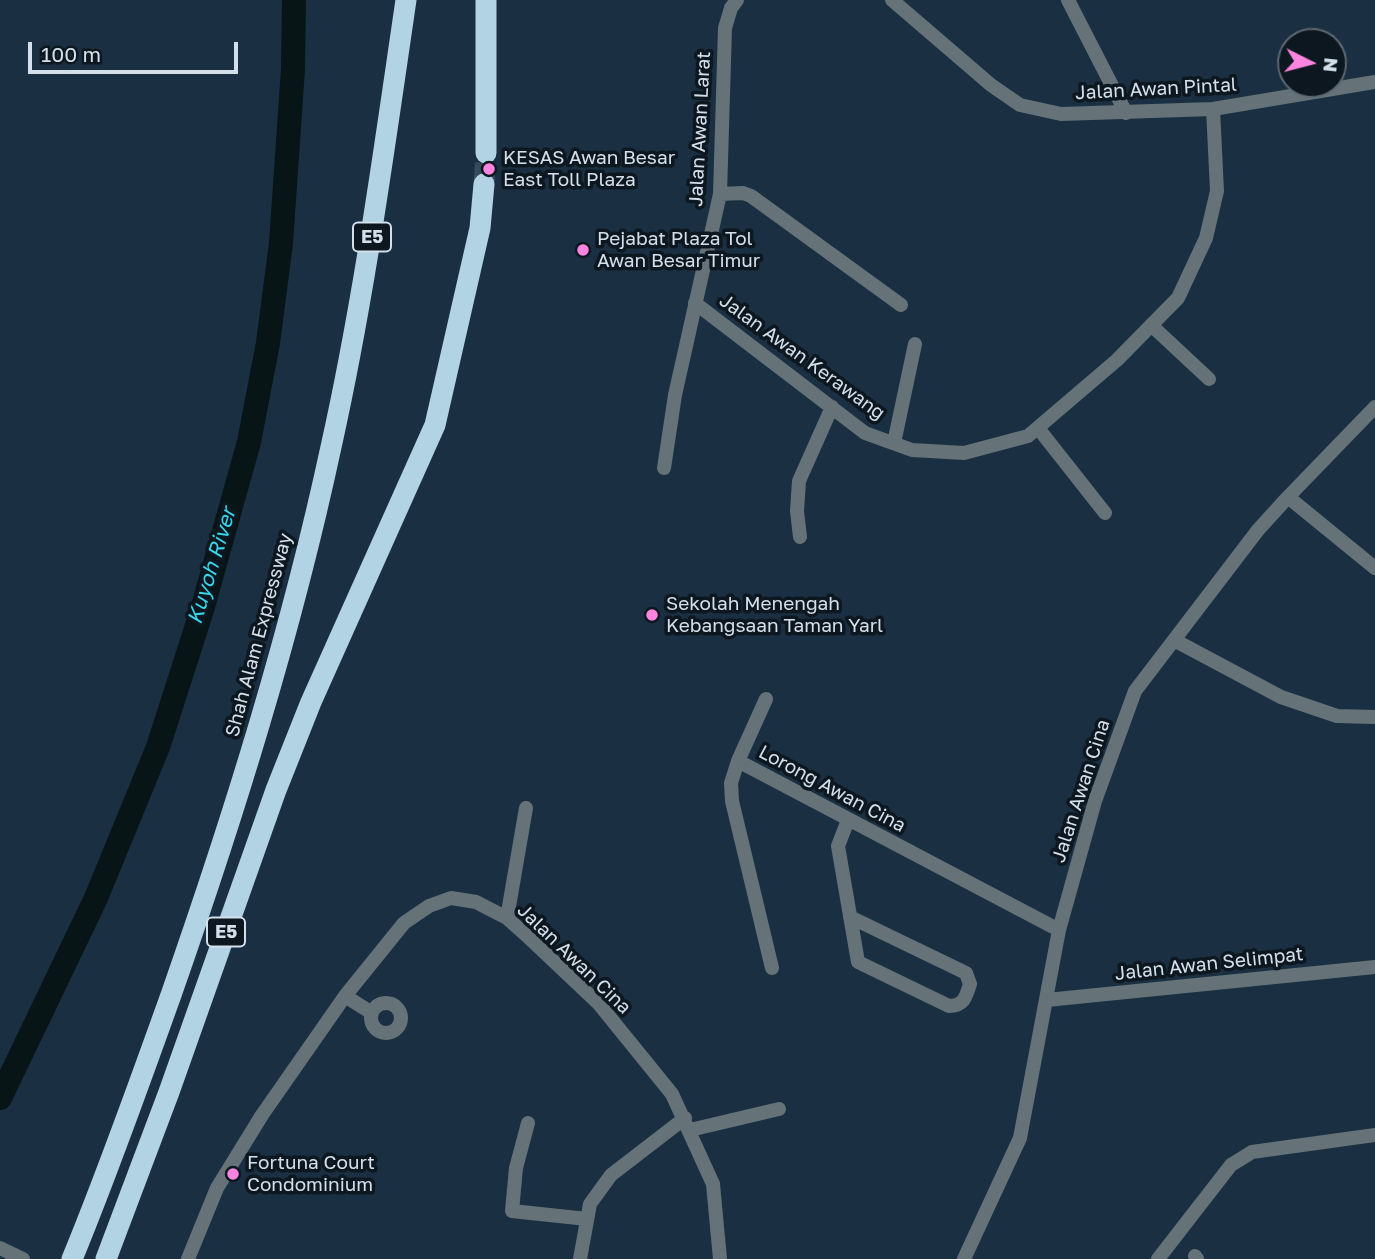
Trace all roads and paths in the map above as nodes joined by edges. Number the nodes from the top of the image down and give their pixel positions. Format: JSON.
{"nodes":[{"id":1,"x":406,"y":0,"type":"edge"},
{"id":2,"x":486,"y":0,"type":"edge"},
{"id":3,"x":737,"y":0,"type":"edge"},
{"id":4,"x":892,"y":0,"type":"edge"},
{"id":5,"x":1068,"y":0,"type":"edge"},
{"id":6,"x":1375,"y":82,"type":"edge"},
{"id":7,"x":1213,"y":109,"type":"junction"},
{"id":8,"x":1126,"y":113,"type":"junction"},
{"id":9,"x":486,"y":153,"type":"tunnel mouth"},
{"id":10,"x":484,"y":184,"type":"tunnel mouth"},
{"id":11,"x":720,"y":194,"type":"junction"},
{"id":12,"x":695,"y":303,"type":"junction"},
{"id":13,"x":901,"y":305,"type":"dead end"},
{"id":14,"x":1152,"y":326,"type":"junction"},
{"id":15,"x":915,"y":344,"type":"dead end"},
{"id":16,"x":1209,"y":379,"type":"dead end"},
{"id":17,"x":832,"y":407,"type":"junction"},
{"id":18,"x":1375,"y":407,"type":"edge"},
{"id":19,"x":1038,"y":428,"type":"junction"},
{"id":20,"x":894,"y":443,"type":"junction"},
{"id":21,"x":664,"y":468,"type":"dead end"},
{"id":22,"x":1287,"y":497,"type":"junction"},
{"id":23,"x":1105,"y":513,"type":"dead end"},
{"id":24,"x":800,"y":537,"type":"dead end"},
{"id":25,"x":1375,"y":568,"type":"edge"},
{"id":26,"x":1174,"y":640,"type":"junction"},
{"id":27,"x":766,"y":699,"type":"dead end"},
{"id":28,"x":1375,"y":717,"type":"edge"},
{"id":29,"x":738,"y":761,"type":"junction"},
{"id":30,"x":526,"y":808,"type":"dead end"},
{"id":31,"x":848,"y":820,"type":"junction"},
{"id":32,"x":850,"y":917,"type":"junction"},
{"id":33,"x":507,"y":918,"type":"junction"},
{"id":34,"x":1059,"y":930,"type":"junction"},
{"id":35,"x":1375,"y":967,"type":"edge"},
{"id":36,"x":772,"y":968,"type":"dead end"},
{"id":37,"x":345,"y":996,"type":"junction"},
{"id":38,"x":1047,"y":1000,"type":"junction"},
{"id":39,"x":372,"y":1013,"type":"dead end"},
{"id":40,"x":779,"y":1109,"type":"dead end"},
{"id":41,"x":528,"y":1123,"type":"dead end"},
{"id":42,"x":687,"y":1124,"type":"junction"},
{"id":43,"x":1375,"y":1135,"type":"edge"},
{"id":44,"x":587,"y":1219,"type":"junction"},
{"id":45,"x":0,"y":1248,"type":"edge"},
{"id":46,"x":23,"y":1259,"type":"edge"},
{"id":47,"x":72,"y":1259,"type":"edge"},
{"id":48,"x":106,"y":1259,"type":"edge"},
{"id":49,"x":188,"y":1259,"type":"edge"},
{"id":50,"x":580,"y":1259,"type":"edge"},
{"id":51,"x":720,"y":1259,"type":"edge"},
{"id":52,"x":964,"y":1259,"type":"edge"},
{"id":53,"x":1157,"y":1259,"type":"edge"}],
"edges":[{"from":1,"to":47,"type":"highway","name":"Shah Alam Expressway","number":"E5"},
{"from":2,"to":9,"type":"highway"},
{"from":3,"to":11,"type":"street","name":"Jalan Awan Larat"},
{"from":4,"to":8,"type":"street","name":"Jalan Awan Pintal"},
{"from":5,"to":8,"type":"street"},
{"from":6,"to":7,"type":"street","name":"Jalan Awan Pintal"},
{"from":7,"to":8,"type":"street","name":"Jalan Awan Pintal"},
{"from":7,"to":14,"type":"street","name":"Jalan Awan Kerawang"},
{"from":10,"to":48,"type":"highway","number":"E5"},
{"from":11,"to":12,"type":"street","name":"Jalan Awan Larat"},
{"from":11,"to":13,"type":"street"},
{"from":12,"to":17,"type":"street","name":"Jalan Awan Kerawang"},
{"from":12,"to":21,"type":"street","name":"Jalan Awan Larat"},
{"from":14,"to":16,"type":"street"},
{"from":14,"to":19,"type":"street","name":"Jalan Awan Kerawang"},
{"from":15,"to":20,"type":"street"},
{"from":17,"to":20,"type":"street","name":"Jalan Awan Kerawang"},
{"from":17,"to":24,"type":"street"},
{"from":18,"to":22,"type":"street","name":"Jalan Awan Cina"},
{"from":19,"to":20,"type":"street","name":"Jalan Awan Kerawang"},
{"from":19,"to":23,"type":"street"},
{"from":22,"to":25,"type":"street"},
{"from":22,"to":26,"type":"street","name":"Jalan Awan Cina"},
{"from":26,"to":28,"type":"street"},
{"from":26,"to":34,"type":"street","name":"Jalan Awan Cina"},
{"from":27,"to":29,"type":"street"},
{"from":29,"to":31,"type":"street","name":"Lorong Awan Cina"},
{"from":29,"to":36,"type":"street","name":"Lorong Awan Cina"},
{"from":30,"to":33,"type":"street"},
{"from":31,"to":32,"type":"street"},
{"from":31,"to":34,"type":"street","name":"Lorong Awan Cina"},
{"from":32,"to":32,"type":"street"},
{"from":33,"to":37,"type":"street","name":"Jalan Awan Cina"},
{"from":33,"to":42,"type":"street","name":"Jalan Awan Cina"},
{"from":34,"to":38,"type":"street","name":"Jalan Awan Cina"},
{"from":35,"to":38,"type":"street","name":"Jalan Awan Selimpat"},
{"from":37,"to":39,"type":"street"},
{"from":37,"to":49,"type":"street","name":"Jalan Awan Cina"},
{"from":38,"to":52,"type":"street","name":"Jalan Awan Cina"},
{"from":40,"to":42,"type":"street"},
{"from":41,"to":44,"type":"street"},
{"from":42,"to":44,"type":"street"},
{"from":42,"to":51,"type":"street","name":"Jalan Awan Cina"},
{"from":43,"to":53,"type":"street"},
{"from":44,"to":50,"type":"street"},
{"from":45,"to":46,"type":"street"}]}
